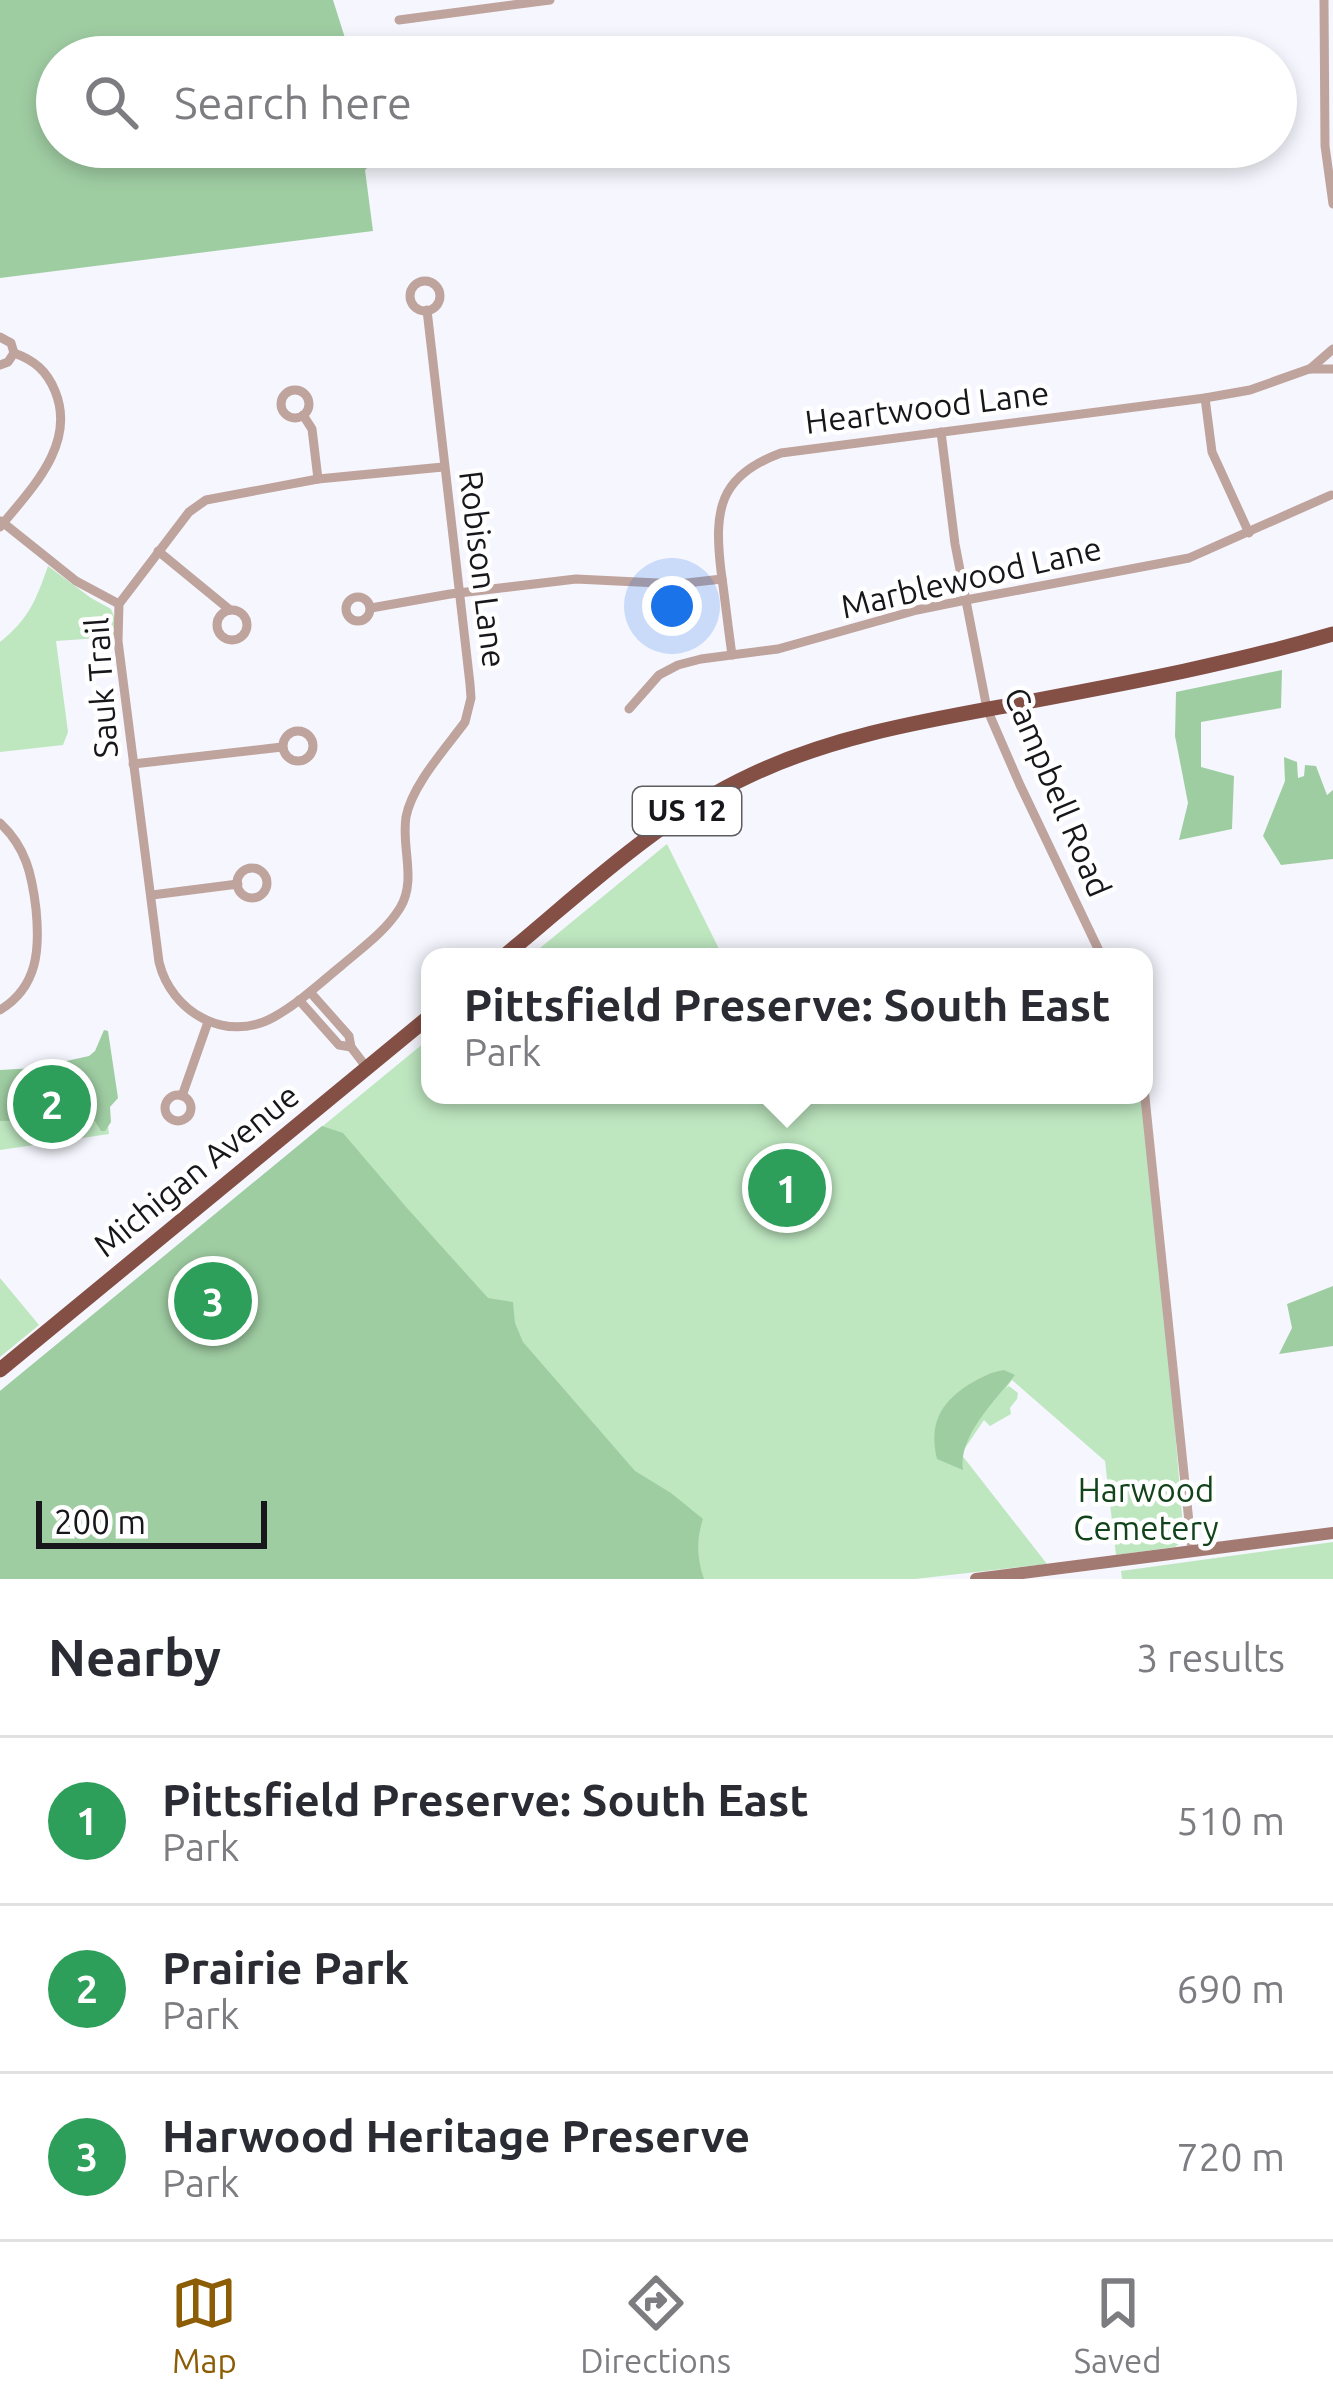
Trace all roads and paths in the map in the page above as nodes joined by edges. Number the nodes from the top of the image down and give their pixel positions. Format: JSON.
{"nodes":[{"id":1,"x":414,"y":0,"type":"edge"},
{"id":2,"x":550,"y":0,"type":"edge"},
{"id":3,"x":1324,"y":0,"type":"edge"},
{"id":4,"x":416,"y":17,"type":"junction"},
{"id":5,"x":400,"y":20,"type":"dead end"},
{"id":6,"x":1333,"y":204,"type":"edge"},
{"id":7,"x":427,"y":310,"type":"dead end"},
{"id":8,"x":0,"y":337,"type":"edge"},
{"id":9,"x":1333,"y":350,"type":"edge"},
{"id":10,"x":14,"y":353,"type":"junction"},
{"id":11,"x":0,"y":365,"type":"edge"},
{"id":12,"x":1310,"y":369,"type":"junction"},
{"id":13,"x":1333,"y":369,"type":"edge"},
{"id":14,"x":1205,"y":398,"type":"junction"},
{"id":15,"x":303,"y":415,"type":"dead end"},
{"id":16,"x":941,"y":432,"type":"junction"},
{"id":17,"x":443,"y":467,"type":"junction"},
{"id":18,"x":318,"y":479,"type":"junction"},
{"id":19,"x":1331,"y":495,"type":"edge"},
{"id":20,"x":1,"y":523,"type":"edge"},
{"id":21,"x":1249,"y":532,"type":"junction"},
{"id":22,"x":158,"y":551,"type":"junction"},
{"id":23,"x":722,"y":579,"type":"junction"},
{"id":24,"x":459,"y":593,"type":"junction"},
{"id":25,"x":966,"y":600,"type":"junction"},
{"id":26,"x":119,"y":604,"type":"junction"},
{"id":27,"x":371,"y":608,"type":"dead end"},
{"id":28,"x":230,"y":610,"type":"dead end"},
{"id":29,"x":1333,"y":634,"type":"edge"},
{"id":30,"x":732,"y":655,"type":"junction"},
{"id":31,"x":629,"y":709,"type":"dead end"},
{"id":32,"x":987,"y":709,"type":"junction"},
{"id":33,"x":282,"y":747,"type":"dead end"},
{"id":34,"x":133,"y":764,"type":"junction"},
{"id":35,"x":0,"y":823,"type":"edge"},
{"id":36,"x":238,"y":884,"type":"dead end"},
{"id":37,"x":152,"y":896,"type":"junction"},
{"id":38,"x":513,"y":948,"type":"edge"},
{"id":39,"x":1098,"y":948,"type":"edge"},
{"id":40,"x":310,"y":992,"type":"junction"},
{"id":41,"x":299,"y":1000,"type":"junction"},
{"id":42,"x":0,"y":1010,"type":"edge"},
{"id":43,"x":208,"y":1022,"type":"junction"},
{"id":44,"x":421,"y":1023,"type":"edge"},
{"id":45,"x":351,"y":1047,"type":"junction"},
{"id":46,"x":367,"y":1067,"type":"junction"},
{"id":47,"x":182,"y":1096,"type":"dead end"},
{"id":48,"x":1146,"y":1104,"type":"edge"},
{"id":49,"x":0,"y":1370,"type":"edge"},
{"id":50,"x":1333,"y":1533,"type":"edge"},
{"id":51,"x":1192,"y":1551,"type":"junction"},
{"id":52,"x":976,"y":1579,"type":"edge"}],
"edges":[{"from":1,"to":4,"type":"street"},
{"from":2,"to":4,"type":"street"},
{"from":3,"to":6,"type":"street"},
{"from":4,"to":5,"type":"street"},
{"from":7,"to":17,"type":"street","name":"Robison Lane"},
{"from":8,"to":10,"type":"street"},
{"from":9,"to":12,"type":"street","name":"Heartwood Lane"},
{"from":10,"to":11,"type":"street"},
{"from":10,"to":20,"type":"street"},
{"from":12,"to":13,"type":"street","name":"Heartwood Lane"},
{"from":12,"to":14,"type":"street","name":"Heartwood Lane"},
{"from":14,"to":16,"type":"street","name":"Heartwood Lane"},
{"from":14,"to":21,"type":"street"},
{"from":15,"to":18,"type":"street"},
{"from":16,"to":23,"type":"street","name":"Heartwood Lane"},
{"from":16,"to":25,"type":"street","name":"Campbell Road"},
{"from":17,"to":18,"type":"street","name":"Sauk Trail"},
{"from":17,"to":24,"type":"street","name":"Robison Lane"},
{"from":18,"to":22,"type":"street","name":"Sauk Trail"},
{"from":19,"to":21,"type":"street","name":"Marblewood Lane"},
{"from":20,"to":26,"type":"street"},
{"from":21,"to":25,"type":"street","name":"Marblewood Lane"},
{"from":22,"to":26,"type":"street","name":"Sauk Trail"},
{"from":22,"to":28,"type":"street"},
{"from":23,"to":24,"type":"street"},
{"from":23,"to":30,"type":"street","name":"Heartwood Lane"},
{"from":24,"to":27,"type":"street"},
{"from":24,"to":40,"type":"street","name":"Robison Lane"},
{"from":25,"to":30,"type":"street","name":"Marblewood Lane"},
{"from":25,"to":32,"type":"street","name":"Campbell Road"},
{"from":26,"to":34,"type":"street","name":"Sauk Trail"},
{"from":29,"to":32,"type":"highway","number":"US 12"},
{"from":30,"to":31,"type":"street","name":"Marblewood Lane"},
{"from":32,"to":38,"type":"highway","number":"US 12"},
{"from":32,"to":39,"type":"street","name":"Campbell Road"},
{"from":33,"to":34,"type":"street"},
{"from":34,"to":37,"type":"street","name":"Sauk Trail"},
{"from":35,"to":42,"type":"street"},
{"from":36,"to":37,"type":"street"},
{"from":37,"to":43,"type":"street","name":"Sauk Trail"},
{"from":40,"to":41,"type":"street"},
{"from":40,"to":45,"type":"street"},
{"from":41,"to":43,"type":"street"},
{"from":41,"to":45,"type":"street"},
{"from":43,"to":47,"type":"street"},
{"from":44,"to":46,"type":"highway","name":"Michigan Avenue"},
{"from":45,"to":46,"type":"street"},
{"from":46,"to":49,"type":"highway","name":"Michigan Avenue"},
{"from":48,"to":51,"type":"street"},
{"from":50,"to":51,"type":"main road"},
{"from":51,"to":52,"type":"main road"}]}
